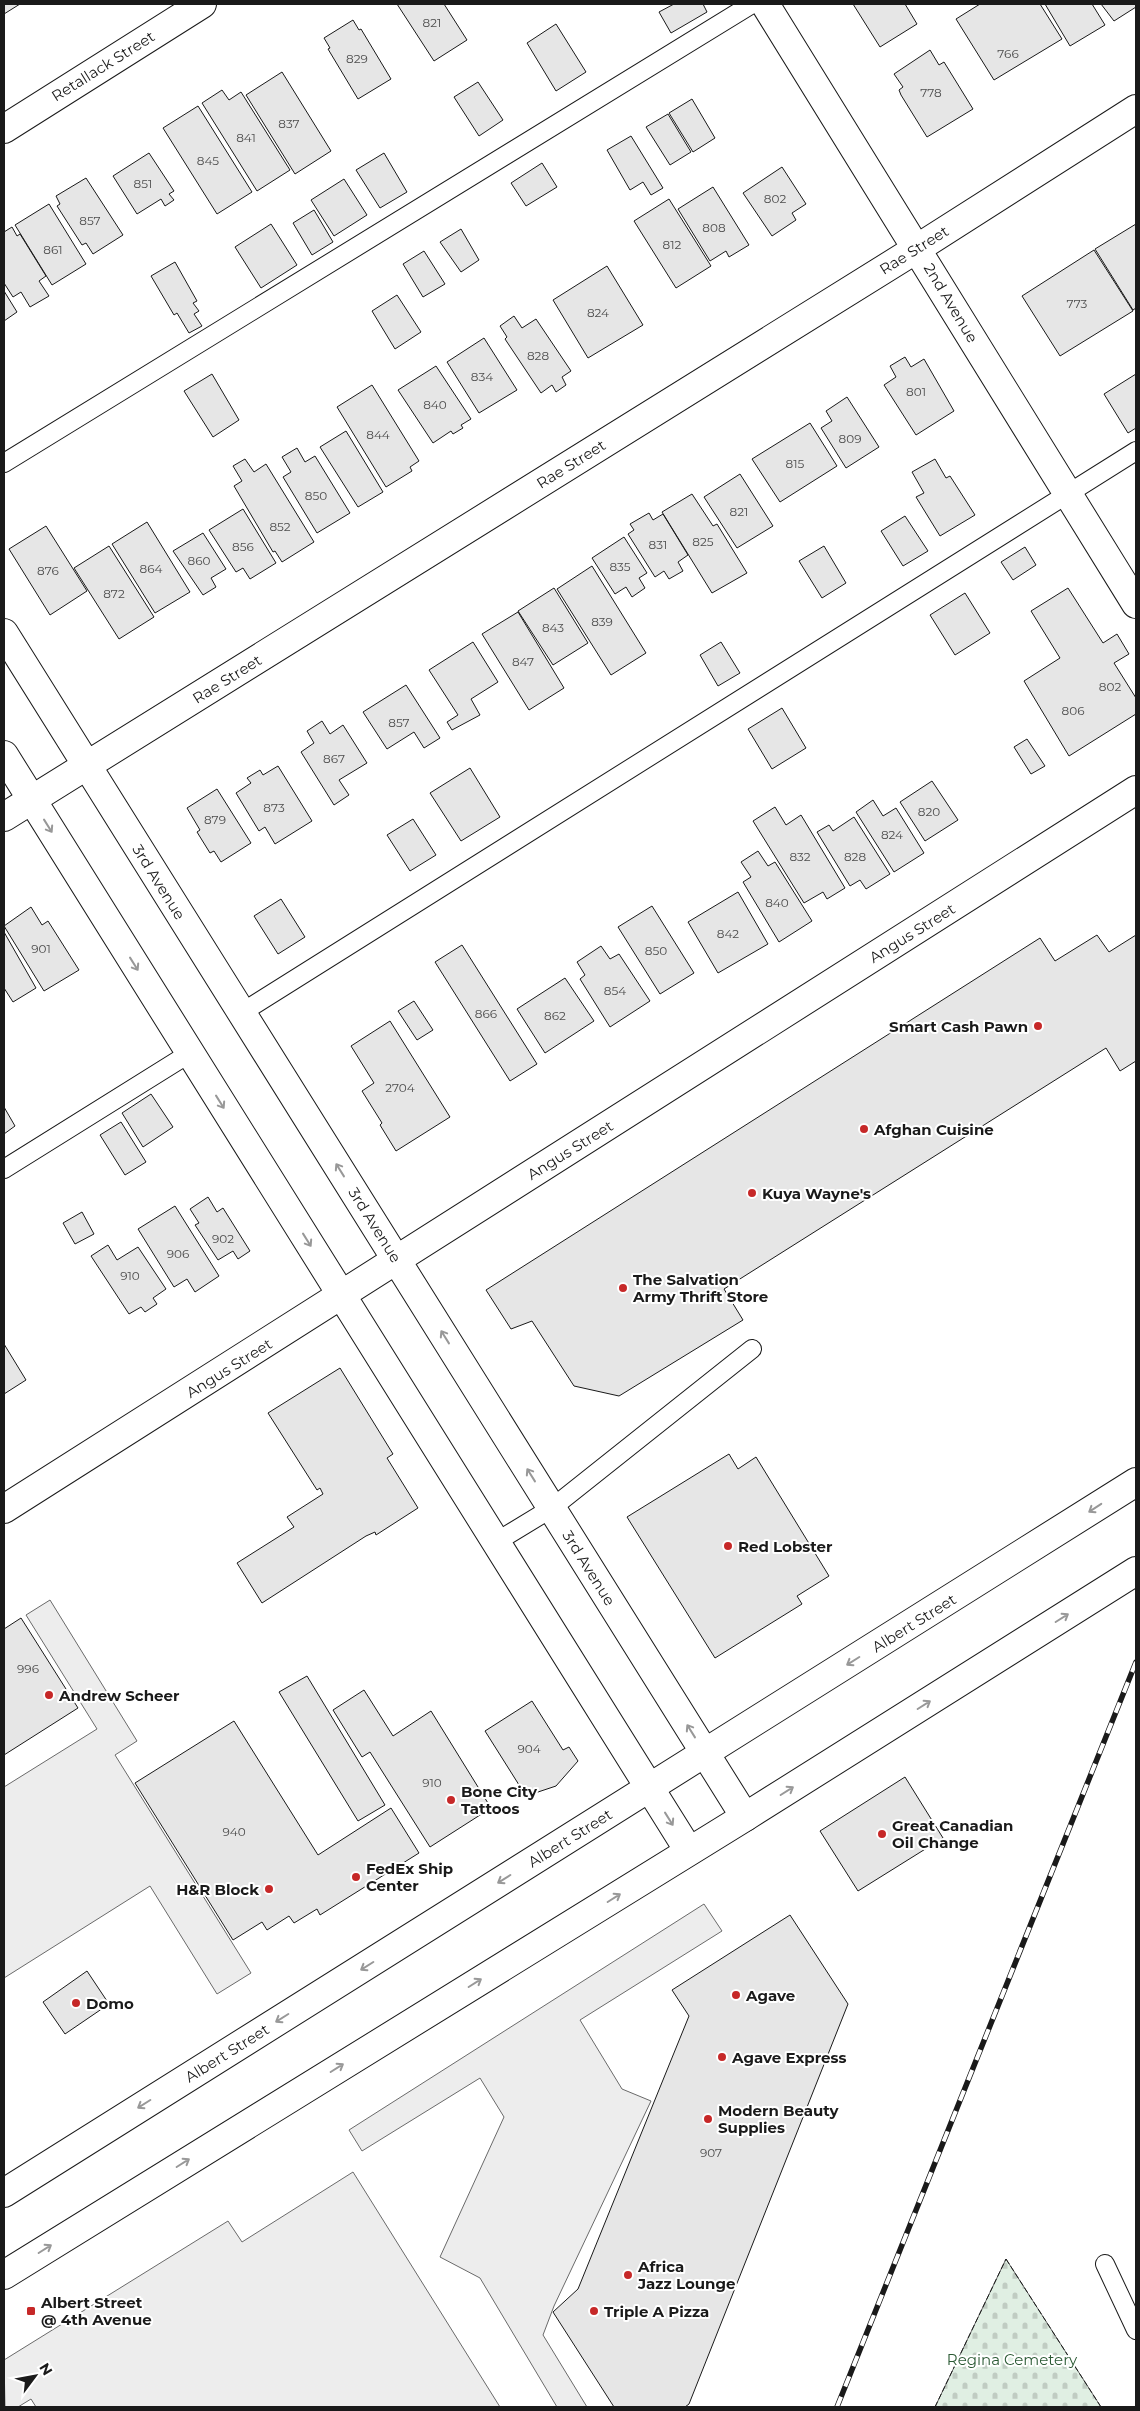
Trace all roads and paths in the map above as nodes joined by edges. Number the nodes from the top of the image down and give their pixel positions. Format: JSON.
{"nodes":[{"id":1,"x":202,"y":4,"type":"edge"},
{"id":2,"x":752,"y":4,"type":"edge"},
{"id":3,"x":765,"y":4,"type":"edge"},
{"id":4,"x":1136,"y":109,"type":"edge"},
{"id":5,"x":4,"y":129,"type":"edge"},
{"id":6,"x":918,"y":248,"type":"junction"},
{"id":7,"x":1136,"y":452,"type":"edge"},
{"id":8,"x":4,"y":463,"type":"edge"},
{"id":9,"x":1068,"y":496,"type":"junction"},
{"id":10,"x":1136,"y":604,"type":"edge"},
{"id":11,"x":4,"y":633,"type":"edge"},
{"id":12,"x":4,"y":755,"type":"edge"},
{"id":13,"x":87,"y":766,"type":"junction"},
{"id":14,"x":1136,"y":790,"type":"edge"},
{"id":15,"x":32,"y":800,"type":"junction"},
{"id":16,"x":4,"y":818,"type":"edge"},
{"id":17,"x":241,"y":1013,"type":"junction"},
{"id":18,"x":190,"y":1053,"type":"junction"},
{"id":19,"x":4,"y":1169,"type":"edge"},
{"id":20,"x":397,"y":1260,"type":"junction"},
{"id":21,"x":342,"y":1296,"type":"junction"},
{"id":22,"x":752,"y":1349,"type":"dead end"},
{"id":23,"x":1136,"y":1482,"type":"edge"},
{"id":24,"x":552,"y":1508,"type":"junction"},
{"id":25,"x":4,"y":1509,"type":"edge"},
{"id":26,"x":496,"y":1542,"type":"junction"},
{"id":27,"x":1136,"y":1571,"type":"edge"},
{"id":28,"x":705,"y":1754,"type":"junction"},
{"id":29,"x":649,"y":1788,"type":"junction"},
{"id":30,"x":745,"y":1817,"type":"junction"},
{"id":31,"x":689,"y":1851,"type":"junction"},
{"id":32,"x":4,"y":2193,"type":"edge"},
{"id":33,"x":1105,"y":2264,"type":"dead end"},
{"id":34,"x":4,"y":2275,"type":"edge"},
{"id":35,"x":1136,"y":2330,"type":"edge"}],
"edges":[{"from":1,"to":5,"type":"street","name":"Retallack Street"},
{"from":2,"to":8,"type":"lane"},
{"from":3,"to":6,"type":"street","name":"2nd Avenue"},
{"from":4,"to":6,"type":"street","name":"Rae Street"},
{"from":6,"to":9,"type":"street","name":"2nd Avenue"},
{"from":6,"to":13,"type":"street","name":"Rae Street"},
{"from":7,"to":9,"type":"lane"},
{"from":9,"to":10,"type":"street","name":"2nd Avenue"},
{"from":9,"to":17,"type":"lane"},
{"from":11,"to":13,"type":"street","name":"3rd Avenue"},
{"from":12,"to":15,"type":"street"},
{"from":13,"to":15,"type":"street","name":"Rae Street"},
{"from":13,"to":17,"type":"street","name":"3rd Avenue"},
{"from":14,"to":20,"type":"street","name":"Angus Street"},
{"from":15,"to":16,"type":"street","name":"Rae Street"},
{"from":15,"to":18,"type":"street","one_way":true},
{"from":20,"to":17,"type":"street","name":"3rd Avenue","one_way":true},
{"from":18,"to":19,"type":"lane"},
{"from":18,"to":21,"type":"street","one_way":true},
{"from":20,"to":21,"type":"street","name":"Angus Street"},
{"from":24,"to":20,"type":"street","name":"3rd Avenue","one_way":true},
{"from":21,"to":25,"type":"street","name":"Angus Street"},
{"from":21,"to":26,"type":"street"},
{"from":22,"to":24,"type":"lane"},
{"from":23,"to":28,"type":"street","name":"Albert Street","one_way":true},
{"from":24,"to":26,"type":"lane"},
{"from":28,"to":24,"type":"street","name":"3rd Avenue","one_way":true},
{"from":26,"to":29,"type":"street"},
{"from":30,"to":27,"type":"street","one_way":true},
{"from":28,"to":29,"type":"street","name":"Albert Street"},
{"from":28,"to":30,"type":"street","name":"3rd Avenue"},
{"from":29,"to":31,"type":"street","one_way":true},
{"from":29,"to":32,"type":"street","name":"Albert Street","one_way":true},
{"from":30,"to":31,"type":"street"},
{"from":34,"to":31,"type":"street","one_way":true},
{"from":33,"to":35,"type":"lane"}]}
